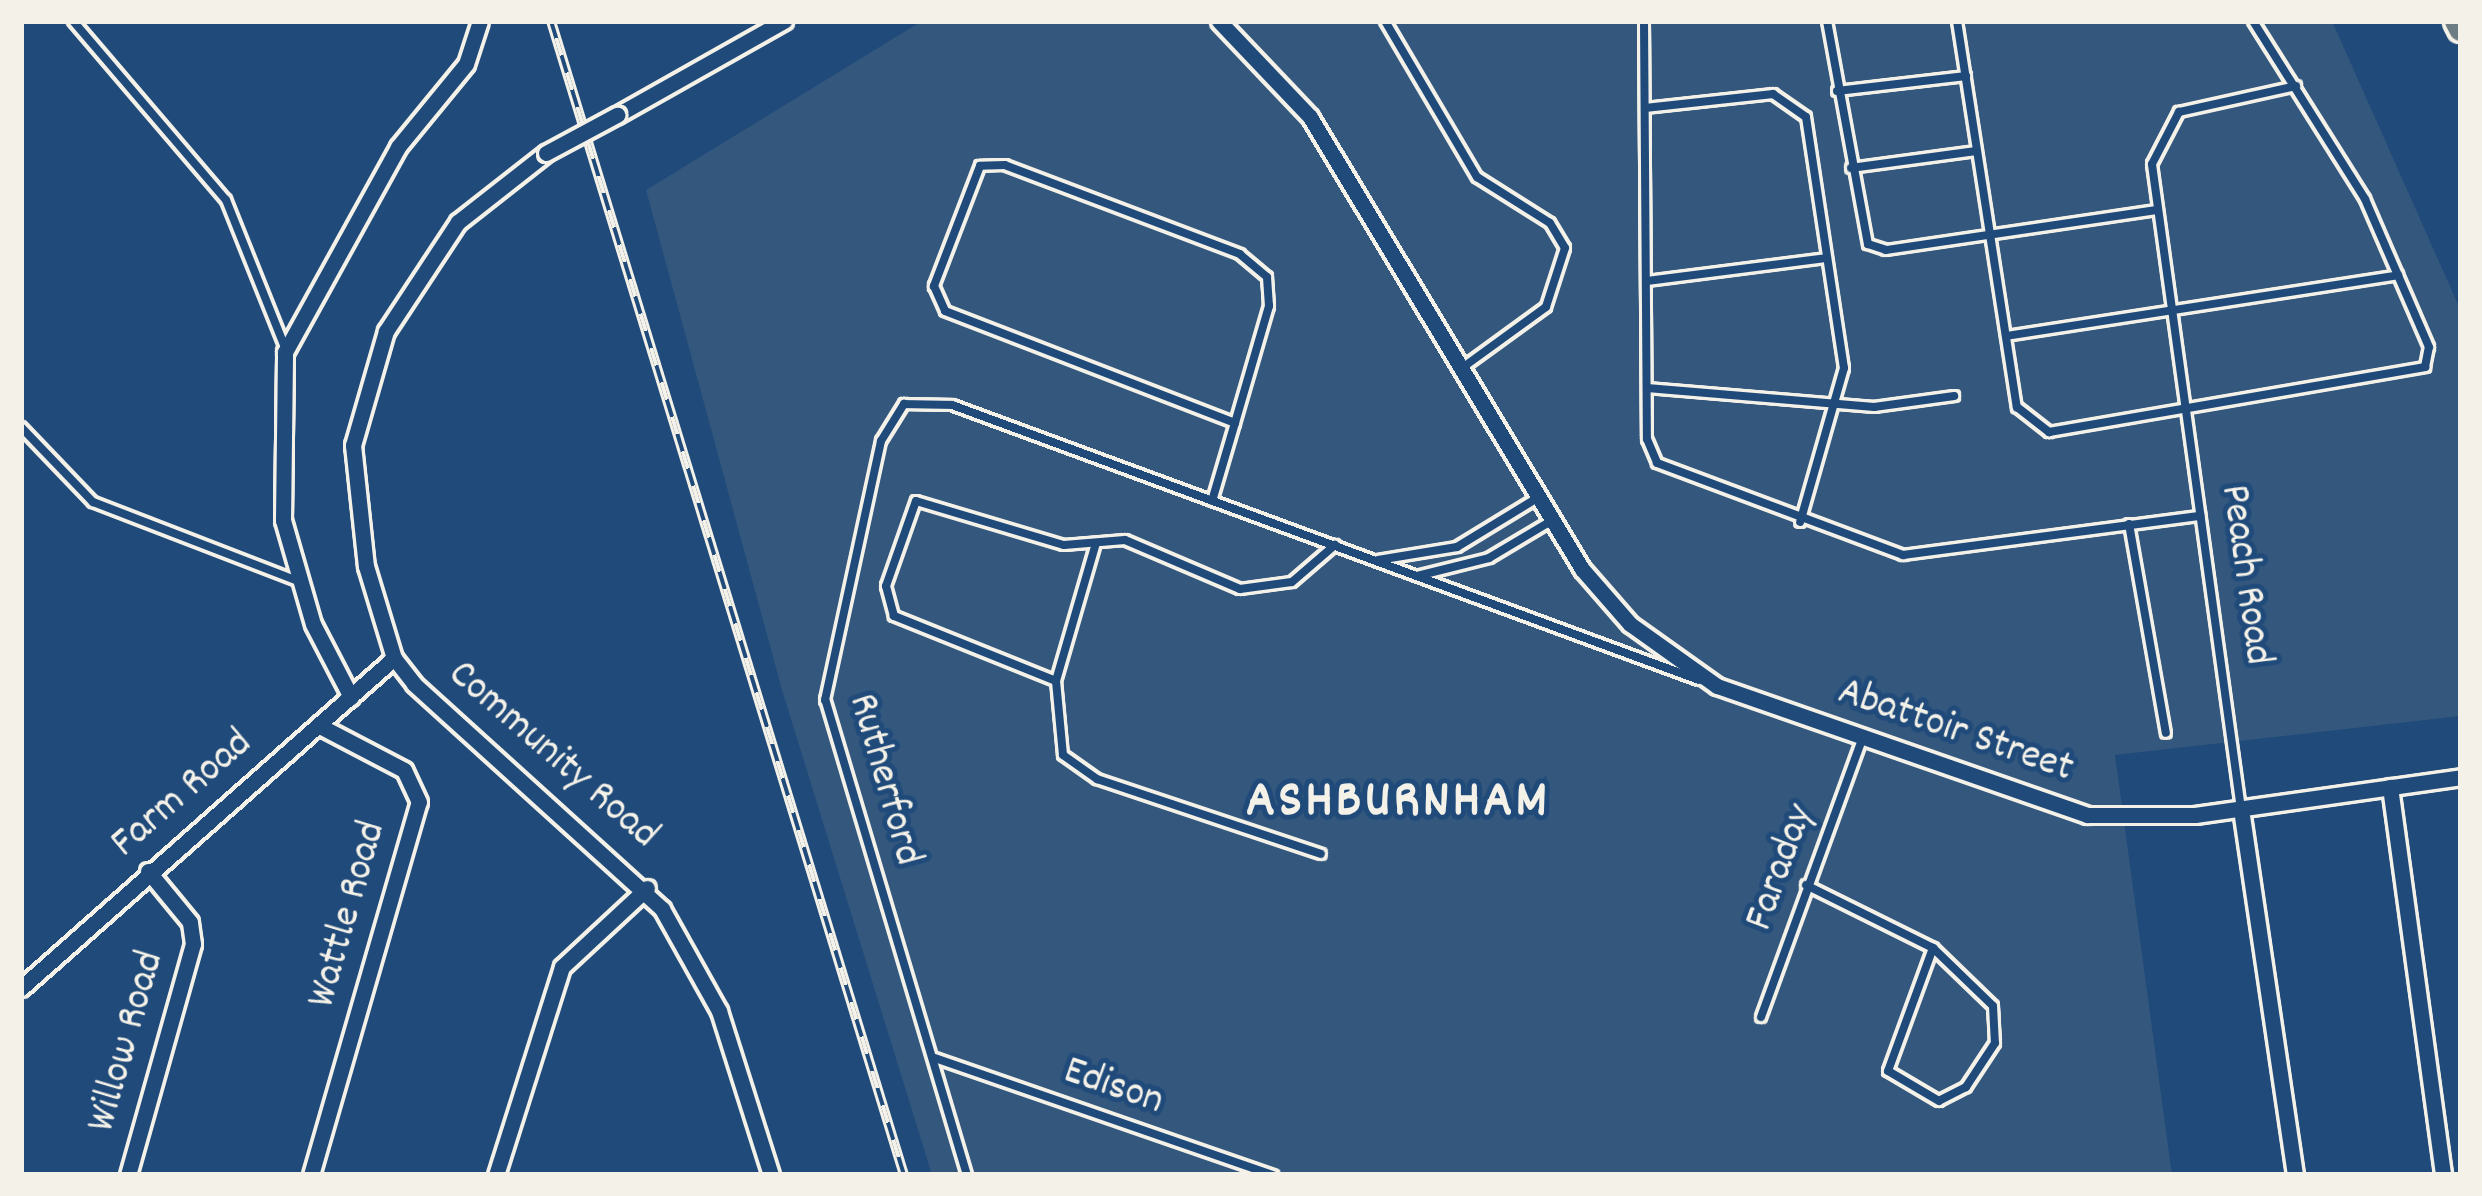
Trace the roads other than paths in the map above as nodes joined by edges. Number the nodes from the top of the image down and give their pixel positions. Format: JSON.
{"nodes":[{"id":1,"x":73,"y":21,"type":"edge"},
{"id":2,"x":480,"y":21,"type":"edge"},
{"id":3,"x":784,"y":21,"type":"edge"},
{"id":4,"x":1385,"y":21,"type":"edge"},
{"id":5,"x":1644,"y":21,"type":"edge"},
{"id":6,"x":1827,"y":21,"type":"edge"},
{"id":7,"x":1957,"y":21,"type":"edge"},
{"id":8,"x":2253,"y":21,"type":"edge"},
{"id":9,"x":1231,"y":24,"type":"edge"},
{"id":10,"x":1966,"y":76,"type":"junction"},
{"id":11,"x":2296,"y":86,"type":"junction"},
{"id":12,"x":1838,"y":91,"type":"junction"},
{"id":13,"x":1645,"y":109,"type":"junction"},
{"id":14,"x":1976,"y":151,"type":"junction"},
{"id":15,"x":1851,"y":168,"type":"junction"},
{"id":16,"x":2156,"y":210,"type":"junction"},
{"id":17,"x":1988,"y":232,"type":"junction"},
{"id":18,"x":1826,"y":258,"type":"junction"},
{"id":19,"x":2398,"y":275,"type":"junction"},
{"id":20,"x":1647,"y":280,"type":"junction"},
{"id":21,"x":2167,"y":310,"type":"junction"},
{"id":22,"x":2006,"y":336,"type":"junction"},
{"id":23,"x":285,"y":352,"type":"junction"},
{"id":24,"x":1461,"y":368,"type":"junction"},
{"id":25,"x":1647,"y":388,"type":"junction"},
{"id":26,"x":1954,"y":396,"type":"dead end"},
{"id":27,"x":904,"y":404,"type":"joint"},
{"id":28,"x":1840,"y":404,"type":"junction"},
{"id":29,"x":2185,"y":412,"type":"junction"},
{"id":30,"x":1235,"y":423,"type":"junction"},
{"id":31,"x":21,"y":427,"type":"edge"},
{"id":32,"x":1539,"y":497,"type":"junction"},
{"id":33,"x":1212,"y":501,"type":"junction"},
{"id":34,"x":2200,"y":516,"type":"junction"},
{"id":35,"x":1552,"y":520,"type":"junction"},
{"id":36,"x":1800,"y":522,"type":"junction"},
{"id":37,"x":2129,"y":524,"type":"junction"},
{"id":38,"x":1096,"y":543,"type":"junction"},
{"id":39,"x":1335,"y":545,"type":"junction"},
{"id":40,"x":1377,"y":560,"type":"junction"},
{"id":41,"x":1417,"y":576,"type":"junction"},
{"id":42,"x":299,"y":581,"type":"junction"},
{"id":43,"x":394,"y":658,"type":"junction"},
{"id":44,"x":1056,"y":681,"type":"junction"},
{"id":45,"x":1717,"y":686,"type":"junction"},
{"id":46,"x":350,"y":698,"type":"junction"},
{"id":47,"x":320,"y":726,"type":"junction"},
{"id":48,"x":2166,"y":733,"type":"dead end"},
{"id":49,"x":1862,"y":739,"type":"junction"},
{"id":50,"x":2461,"y":777,"type":"edge"},
{"id":51,"x":2390,"y":787,"type":"junction"},
{"id":52,"x":2241,"y":809,"type":"junction"},
{"id":53,"x":1321,"y":854,"type":"dead end"},
{"id":54,"x":148,"y":871,"type":"junction"},
{"id":55,"x":1806,"y":885,"type":"junction"},
{"id":56,"x":647,"y":888,"type":"junction"},
{"id":57,"x":1933,"y":949,"type":"junction"},
{"id":58,"x":21,"y":988,"type":"edge"},
{"id":59,"x":1761,"y":1017,"type":"dead end"},
{"id":60,"x":933,"y":1058,"type":"junction"},
{"id":61,"x":128,"y":1175,"type":"edge"},
{"id":62,"x":311,"y":1175,"type":"edge"},
{"id":63,"x":496,"y":1175,"type":"edge"},
{"id":64,"x":771,"y":1175,"type":"edge"},
{"id":65,"x":967,"y":1175,"type":"edge"},
{"id":66,"x":1274,"y":1175,"type":"edge"},
{"id":67,"x":2295,"y":1175,"type":"edge"},
{"id":68,"x":2443,"y":1175,"type":"edge"}],
"edges":[{"from":1,"to":23,"type":"lane"},
{"from":2,"to":23,"type":"street"},
{"from":3,"to":43,"type":"street","bridge":true},
{"from":4,"to":24,"type":"lane"},
{"from":5,"to":13,"type":"lane"},
{"from":6,"to":12,"type":"lane"},
{"from":7,"to":10,"type":"lane"},
{"from":8,"to":11,"type":"lane"},
{"from":9,"to":24,"type":"street","name":"Abattoir Street"},
{"from":10,"to":12,"type":"lane"},
{"from":10,"to":14,"type":"lane"},
{"from":11,"to":16,"type":"lane","name":"Peach Road"},
{"from":11,"to":19,"type":"lane"},
{"from":12,"to":15,"type":"lane"},
{"from":13,"to":18,"type":"lane"},
{"from":13,"to":20,"type":"lane"},
{"from":14,"to":15,"type":"lane"},
{"from":14,"to":17,"type":"lane"},
{"from":15,"to":17,"type":"lane"},
{"from":16,"to":17,"type":"lane"},
{"from":16,"to":21,"type":"lane","name":"Peach Road"},
{"from":17,"to":22,"type":"lane"},
{"from":18,"to":20,"type":"lane"},
{"from":18,"to":28,"type":"lane"},
{"from":19,"to":21,"type":"lane"},
{"from":19,"to":29,"type":"lane"},
{"from":20,"to":25,"type":"lane"},
{"from":21,"to":22,"type":"lane"},
{"from":21,"to":29,"type":"lane","name":"Peach Road"},
{"from":22,"to":29,"type":"lane"},
{"from":23,"to":42,"type":"street"},
{"from":24,"to":32,"type":"street","name":"Abattoir Street"},
{"from":25,"to":28,"type":"lane"},
{"from":25,"to":36,"type":"lane"},
{"from":26,"to":28,"type":"lane"},
{"from":27,"to":33,"type":"lane","name":"Abattoir Street"},
{"from":27,"to":60,"type":"lane","name":"Rutherford"},
{"from":28,"to":36,"type":"lane"},
{"from":29,"to":34,"type":"lane","name":"Peach Road"},
{"from":30,"to":30,"type":"lane"},
{"from":30,"to":33,"type":"lane"},
{"from":31,"to":42,"type":"lane"},
{"from":32,"to":35,"type":"street","name":"Abattoir Street"},
{"from":32,"to":40,"type":"lane","name":"Abattoir Street"},
{"from":33,"to":39,"type":"lane","name":"Abattoir Street"},
{"from":34,"to":37,"type":"lane"},
{"from":34,"to":52,"type":"lane","name":"Peach Road"},
{"from":35,"to":41,"type":"lane"},
{"from":35,"to":45,"type":"street","name":"Abattoir Street"},
{"from":36,"to":37,"type":"lane"},
{"from":37,"to":48,"type":"lane"},
{"from":38,"to":39,"type":"lane"},
{"from":38,"to":44,"type":"lane"},
{"from":38,"to":44,"type":"lane"},
{"from":39,"to":40,"type":"lane","name":"Abattoir Street"},
{"from":40,"to":41,"type":"lane","name":"Abattoir Street"},
{"from":41,"to":45,"type":"lane","name":"Abattoir Street"},
{"from":42,"to":46,"type":"street"},
{"from":43,"to":46,"type":"street","name":"Farm Road"},
{"from":43,"to":56,"type":"street","name":"Community Road"},
{"from":44,"to":53,"type":"lane"},
{"from":45,"to":49,"type":"street","name":"Abattoir Street"},
{"from":46,"to":47,"type":"street","name":"Farm Road"},
{"from":47,"to":54,"type":"street","name":"Farm Road"},
{"from":47,"to":62,"type":"street","name":"Wattle Road"},
{"from":49,"to":52,"type":"street","name":"Abattoir Street"},
{"from":49,"to":55,"type":"lane","name":"Faraday"},
{"from":50,"to":51,"type":"street","name":"Abattoir Street"},
{"from":51,"to":52,"type":"street","name":"Abattoir Street"},
{"from":51,"to":68,"type":"street"},
{"from":52,"to":67,"type":"street","name":"Peach Road"},
{"from":54,"to":58,"type":"street","name":"Farm Road"},
{"from":54,"to":61,"type":"street","name":"Willow Road"},
{"from":55,"to":57,"type":"lane"},
{"from":55,"to":59,"type":"lane","name":"Faraday"},
{"from":56,"to":63,"type":"street"},
{"from":56,"to":64,"type":"street","name":"Community Road"},
{"from":57,"to":57,"type":"lane"},
{"from":60,"to":65,"type":"lane","name":"Rutherford"},
{"from":60,"to":66,"type":"lane","name":"Edison"}]}
